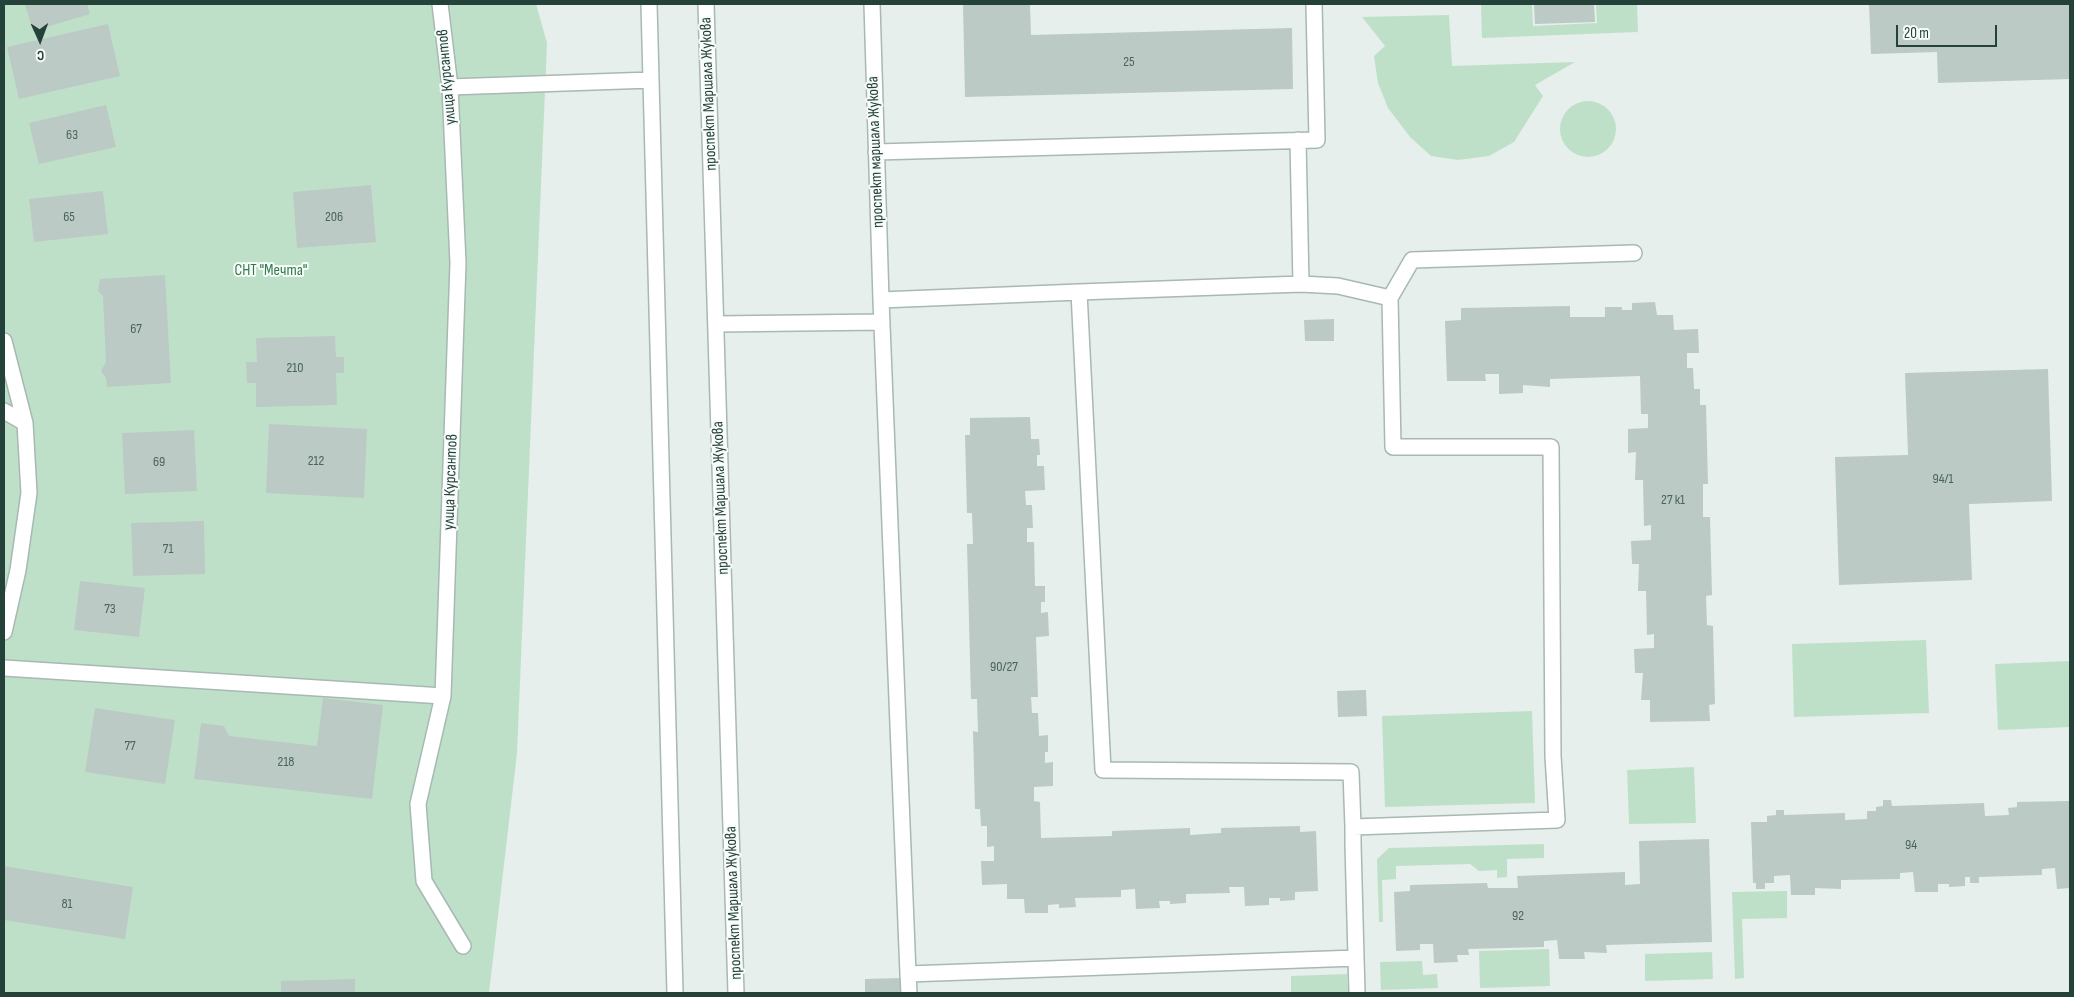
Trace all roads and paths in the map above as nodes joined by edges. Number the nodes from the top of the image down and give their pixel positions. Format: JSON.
{"nodes":[{"id":1,"x":440,"y":4,"type":"edge"},
{"id":2,"x":649,"y":4,"type":"edge"},
{"id":3,"x":706,"y":4,"type":"edge"},
{"id":4,"x":872,"y":4,"type":"edge"},
{"id":5,"x":1314,"y":4,"type":"edge"},
{"id":6,"x":651,"y":80,"type":"junction"},
{"id":7,"x":450,"y":87,"type":"junction"},
{"id":8,"x":1298,"y":140,"type":"junction"},
{"id":9,"x":876,"y":152,"type":"junction"},
{"id":10,"x":1634,"y":253,"type":"dead end"},
{"id":11,"x":1302,"y":284,"type":"junction"},
{"id":12,"x":1079,"y":292,"type":"junction"},
{"id":13,"x":1390,"y":298,"type":"junction"},
{"id":14,"x":881,"y":300,"type":"junction"},
{"id":15,"x":882,"y":322,"type":"junction"},
{"id":16,"x":716,"y":324,"type":"junction"},
{"id":17,"x":4,"y":342,"type":"edge"},
{"id":18,"x":4,"y":412,"type":"edge"},
{"id":19,"x":25,"y":423,"type":"junction"},
{"id":20,"x":4,"y":632,"type":"edge"},
{"id":21,"x":4,"y":668,"type":"edge"},
{"id":22,"x":443,"y":696,"type":"junction"},
{"id":23,"x":1353,"y":827,"type":"junction"},
{"id":24,"x":463,"y":946,"type":"dead end"},
{"id":25,"x":1356,"y":958,"type":"junction"},
{"id":26,"x":908,"y":974,"type":"junction"},
{"id":27,"x":676,"y":993,"type":"edge"},
{"id":28,"x":736,"y":993,"type":"edge"},
{"id":29,"x":909,"y":993,"type":"edge"},
{"id":30,"x":1357,"y":993,"type":"edge"}],
"edges":[{"from":1,"to":7,"type":"street","name":"улица Курсантов"},
{"from":2,"to":6,"type":"street"},
{"from":3,"to":16,"type":"street","name":"проспект Маршала Жукова"},
{"from":4,"to":9,"type":"street","name":"проспект маршала Жукова"},
{"from":5,"to":8,"type":"street"},
{"from":6,"to":7,"type":"street"},
{"from":6,"to":27,"type":"street"},
{"from":7,"to":22,"type":"street","name":"улица Курсантов"},
{"from":8,"to":9,"type":"street"},
{"from":8,"to":11,"type":"street"},
{"from":9,"to":14,"type":"street","name":"проспект маршала Жукова"},
{"from":10,"to":13,"type":"street"},
{"from":11,"to":12,"type":"street"},
{"from":11,"to":13,"type":"street"},
{"from":12,"to":14,"type":"street"},
{"from":12,"to":23,"type":"street"},
{"from":13,"to":23,"type":"street"},
{"from":14,"to":15,"type":"street","name":"проспект маршала Жукова"},
{"from":15,"to":16,"type":"street"},
{"from":15,"to":26,"type":"street","name":"проспект маршала Жукова"},
{"from":16,"to":28,"type":"street","name":"проспект Маршала Жукова"},
{"from":17,"to":19,"type":"street"},
{"from":18,"to":19,"type":"street"},
{"from":19,"to":20,"type":"street"},
{"from":21,"to":22,"type":"street"},
{"from":22,"to":24,"type":"street","name":"улица Курсантов"},
{"from":23,"to":25,"type":"street"},
{"from":25,"to":26,"type":"street"},
{"from":25,"to":30,"type":"street"},
{"from":26,"to":29,"type":"street","name":"проспект маршала Жукова"}]}
